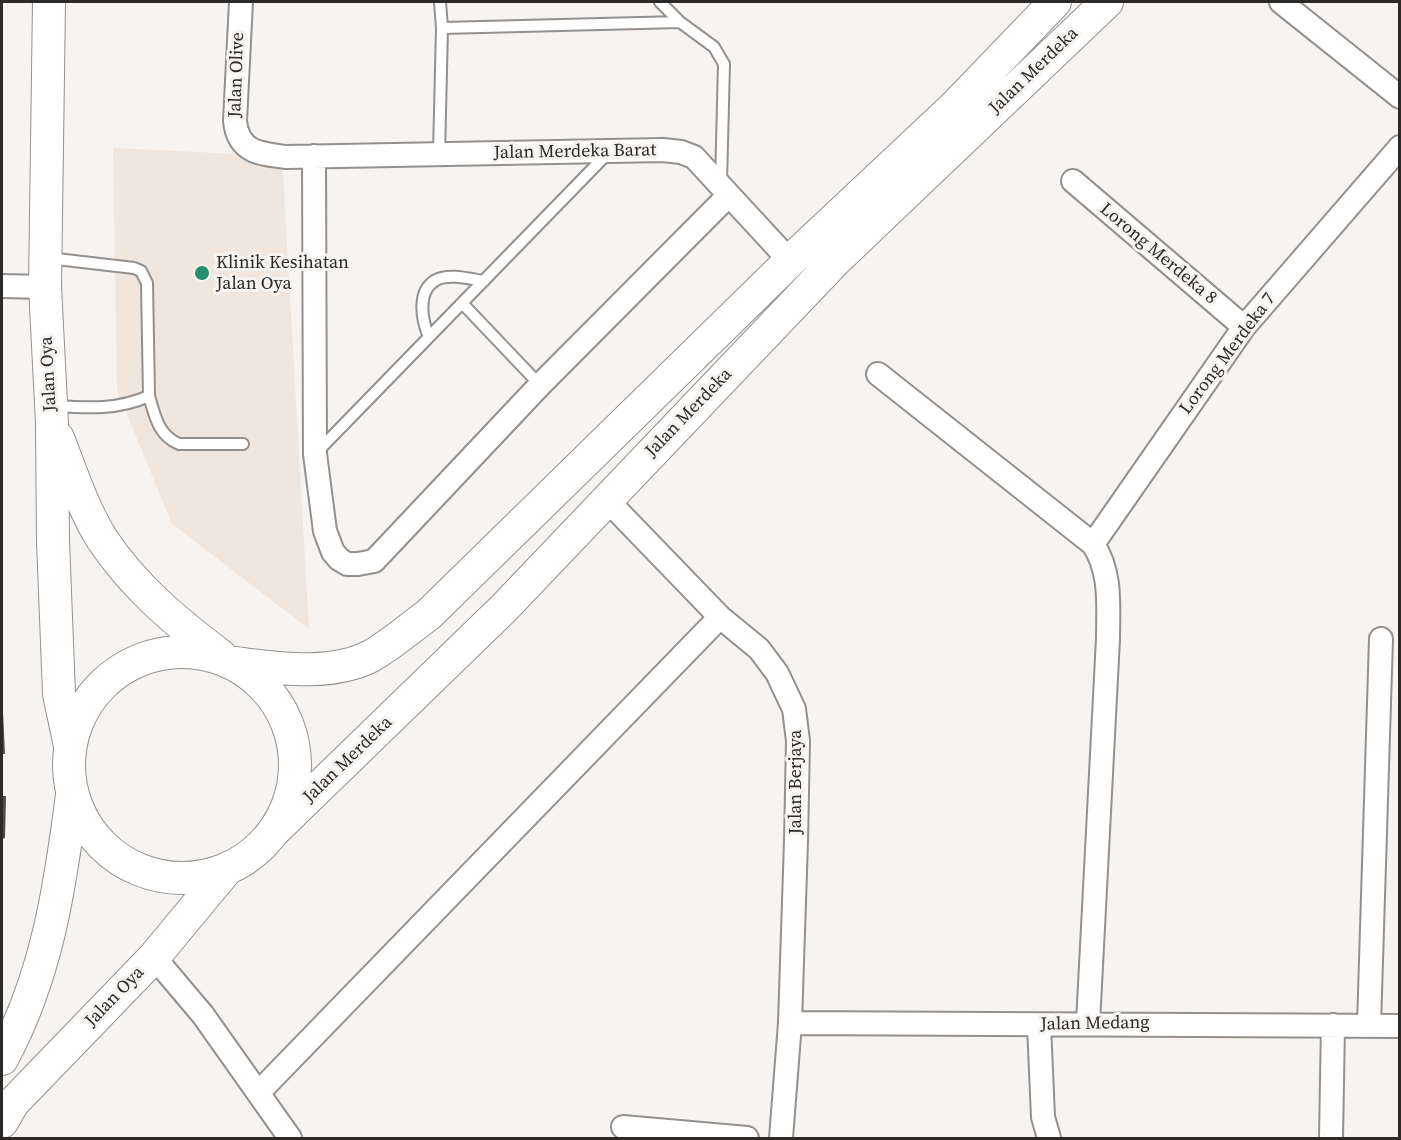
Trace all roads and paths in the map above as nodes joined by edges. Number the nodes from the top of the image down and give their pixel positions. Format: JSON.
{"nodes":[{"id":1,"x":49,"y":2,"type":"edge"},
{"id":2,"x":241,"y":2,"type":"edge"},
{"id":3,"x":440,"y":2,"type":"edge"},
{"id":4,"x":660,"y":2,"type":"edge"},
{"id":5,"x":1055,"y":2,"type":"edge"},
{"id":6,"x":1107,"y":2,"type":"edge"},
{"id":7,"x":1281,"y":2,"type":"edge"},
{"id":8,"x":680,"y":22,"type":"junction"},
{"id":9,"x":442,"y":28,"type":"junction"},
{"id":10,"x":1400,"y":97,"type":"edge"},
{"id":11,"x":1400,"y":147,"type":"edge"},
{"id":12,"x":610,"y":151,"type":"junction"},
{"id":13,"x":439,"y":154,"type":"junction"},
{"id":14,"x":314,"y":156,"type":"junction"},
{"id":15,"x":1072,"y":181,"type":"dead end"},
{"id":16,"x":725,"y":191,"type":"junction"},
{"id":17,"x":789,"y":261,"type":"junction"},
{"id":18,"x":45,"y":272,"type":"junction"},
{"id":19,"x":484,"y":280,"type":"junction"},
{"id":20,"x":2,"y":286,"type":"edge"},
{"id":21,"x":462,"y":303,"type":"junction"},
{"id":22,"x":1244,"y":327,"type":"junction"},
{"id":23,"x":429,"y":337,"type":"junction"},
{"id":24,"x":878,"y":374,"type":"dead end"},
{"id":25,"x":540,"y":385,"type":"junction"},
{"id":26,"x":149,"y":396,"type":"junction"},
{"id":27,"x":51,"y":414,"type":"junction"},
{"id":28,"x":243,"y":444,"type":"dead end"},
{"id":29,"x":315,"y":454,"type":"junction"},
{"id":30,"x":606,"y":499,"type":"junction"},
{"id":31,"x":1093,"y":544,"type":"junction"},
{"id":32,"x":720,"y":617,"type":"junction"},
{"id":33,"x":1381,"y":639,"type":"dead end"},
{"id":34,"x":228,"y":661,"type":"junction"},
{"id":35,"x":70,"y":746,"type":"junction"},
{"id":36,"x":72,"y":792,"type":"junction"},
{"id":37,"x":275,"y":830,"type":"junction"},
{"id":38,"x":227,"y":870,"type":"junction"},
{"id":39,"x":153,"y":957,"type":"junction"},
{"id":40,"x":790,"y":1023,"type":"junction"},
{"id":41,"x":1088,"y":1023,"type":"junction"},
{"id":42,"x":1039,"y":1025,"type":"junction"},
{"id":43,"x":1333,"y":1025,"type":"junction"},
{"id":44,"x":1369,"y":1025,"type":"junction"},
{"id":45,"x":1400,"y":1026,"type":"edge"},
{"id":46,"x":2,"y":1059,"type":"edge"},
{"id":47,"x":259,"y":1092,"type":"junction"},
{"id":48,"x":2,"y":1122,"type":"edge"},
{"id":49,"x":622,"y":1127,"type":"dead end"},
{"id":50,"x":290,"y":1138,"type":"edge"},
{"id":51,"x":747,"y":1138,"type":"edge"},
{"id":52,"x":781,"y":1138,"type":"edge"},
{"id":53,"x":1049,"y":1138,"type":"edge"},
{"id":54,"x":1331,"y":1138,"type":"edge"}],
"edges":[{"from":1,"to":18,"type":"main road","name":"Jalan Oya"},
{"from":2,"to":14,"type":"street","name":"Jalan Olive"},
{"from":3,"to":9,"type":"lane"},
{"from":4,"to":8,"type":"lane"},
{"from":5,"to":17,"type":"main road","name":"Jalan Merdeka"},
{"from":6,"to":30,"type":"main road","name":"Jalan Merdeka"},
{"from":7,"to":10,"type":"street"},
{"from":8,"to":9,"type":"lane"},
{"from":8,"to":16,"type":"lane"},
{"from":9,"to":13,"type":"lane"},
{"from":11,"to":22,"type":"street","name":"Lorong Merdeka 7"},
{"from":12,"to":13,"type":"street","name":"Jalan Merdeka Barat"},
{"from":12,"to":16,"type":"street","name":"Jalan Merdeka Barat"},
{"from":12,"to":19,"type":"lane"},
{"from":13,"to":14,"type":"street","name":"Jalan Merdeka Barat"},
{"from":14,"to":29,"type":"street"},
{"from":15,"to":22,"type":"street","name":"Lorong Merdeka 8"},
{"from":16,"to":17,"type":"street","name":"Jalan Merdeka Barat"},
{"from":16,"to":25,"type":"street"},
{"from":17,"to":34,"type":"main road","name":"Jalan Merdeka"},
{"from":18,"to":20,"type":"street"},
{"from":18,"to":26,"type":"lane"},
{"from":18,"to":27,"type":"main road","name":"Jalan Oya"},
{"from":19,"to":21,"type":"lane"},
{"from":19,"to":23,"type":"lane"},
{"from":21,"to":23,"type":"lane"},
{"from":21,"to":25,"type":"lane"},
{"from":22,"to":31,"type":"street","name":"Lorong Merdeka 7"},
{"from":23,"to":29,"type":"lane"},
{"from":24,"to":31,"type":"street"},
{"from":25,"to":29,"type":"street"},
{"from":26,"to":27,"type":"lane"},
{"from":26,"to":28,"type":"lane"},
{"from":27,"to":34,"type":"main road"},
{"from":27,"to":35,"type":"main road","name":"Jalan Oya"},
{"from":30,"to":32,"type":"street","name":"Jalan Berjaya"},
{"from":30,"to":37,"type":"main road","name":"Jalan Merdeka"},
{"from":31,"to":41,"type":"street"},
{"from":32,"to":40,"type":"street","name":"Jalan Berjaya"},
{"from":32,"to":47,"type":"street"},
{"from":33,"to":44,"type":"street"},
{"from":34,"to":35,"type":"main road","name":"Jalan Merdeka"},
{"from":34,"to":37,"type":"main road"},
{"from":35,"to":36,"type":"main road"},
{"from":36,"to":38,"type":"main road"},
{"from":36,"to":46,"type":"main road"},
{"from":37,"to":38,"type":"main road"},
{"from":38,"to":39,"type":"main road","name":"Jalan Oya"},
{"from":39,"to":47,"type":"street"},
{"from":39,"to":48,"type":"main road","name":"Jalan Oya"},
{"from":40,"to":42,"type":"street","name":"Jalan Medang"},
{"from":40,"to":52,"type":"street","name":"Jalan Berjaya"},
{"from":41,"to":42,"type":"street","name":"Jalan Medang"},
{"from":41,"to":43,"type":"street","name":"Jalan Medang"},
{"from":42,"to":53,"type":"street"},
{"from":43,"to":44,"type":"street","name":"Jalan Medang"},
{"from":43,"to":54,"type":"street"},
{"from":44,"to":45,"type":"street","name":"Jalan Medang"},
{"from":47,"to":50,"type":"street"},
{"from":49,"to":51,"type":"street"}]}
